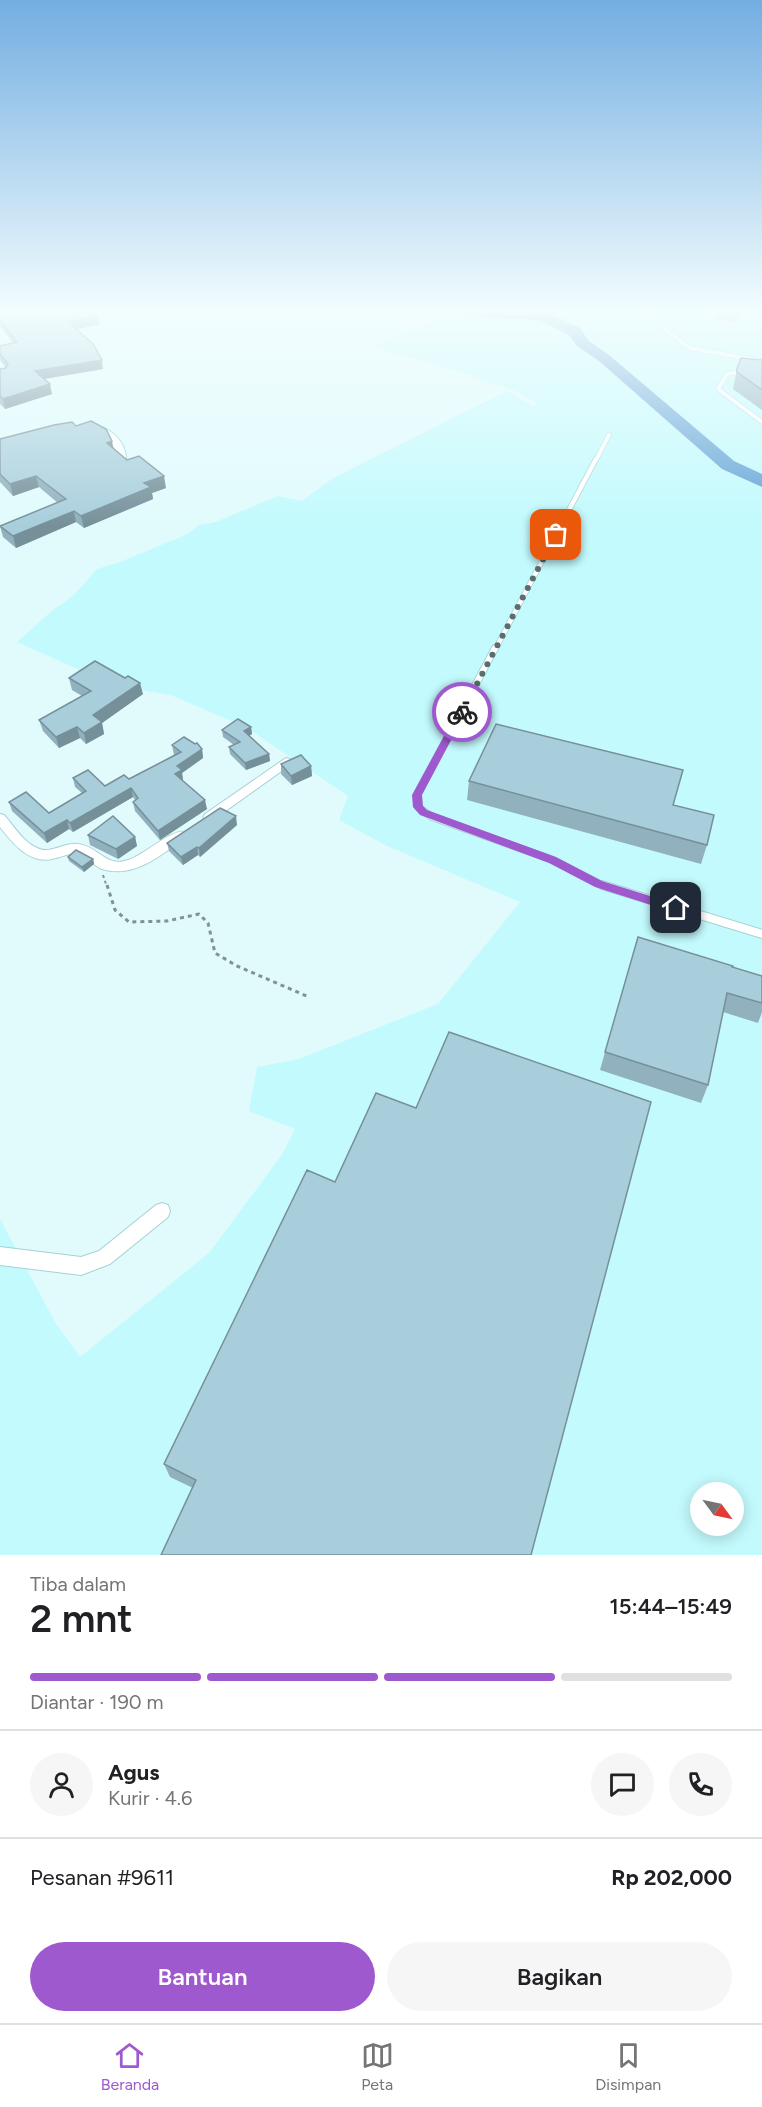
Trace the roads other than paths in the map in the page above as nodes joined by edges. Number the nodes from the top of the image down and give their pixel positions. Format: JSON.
{"nodes":[{"id":1,"x":722,"y":381,"type":"edge"},
{"id":2,"x":762,"y":422,"type":"edge"},
{"id":3,"x":85,"y":428,"type":"edge"},
{"id":4,"x":609,"y":435,"type":"dead end"},
{"id":5,"x":123,"y":458,"type":"edge"},
{"id":6,"x":286,"y":762,"type":"edge"},
{"id":7,"x":0,"y":818,"type":"edge"},
{"id":8,"x":762,"y":934,"type":"edge"},
{"id":9,"x":162,"y":1211,"type":"dead end"},
{"id":10,"x":0,"y":1256,"type":"edge"}],
"edges":[{"from":1,"to":2,"type":"lane"},
{"from":3,"to":5,"type":"street"},
{"from":4,"to":8,"type":"lane"},
{"from":6,"to":7,"type":"street"},
{"from":9,"to":10,"type":"street"}]}
